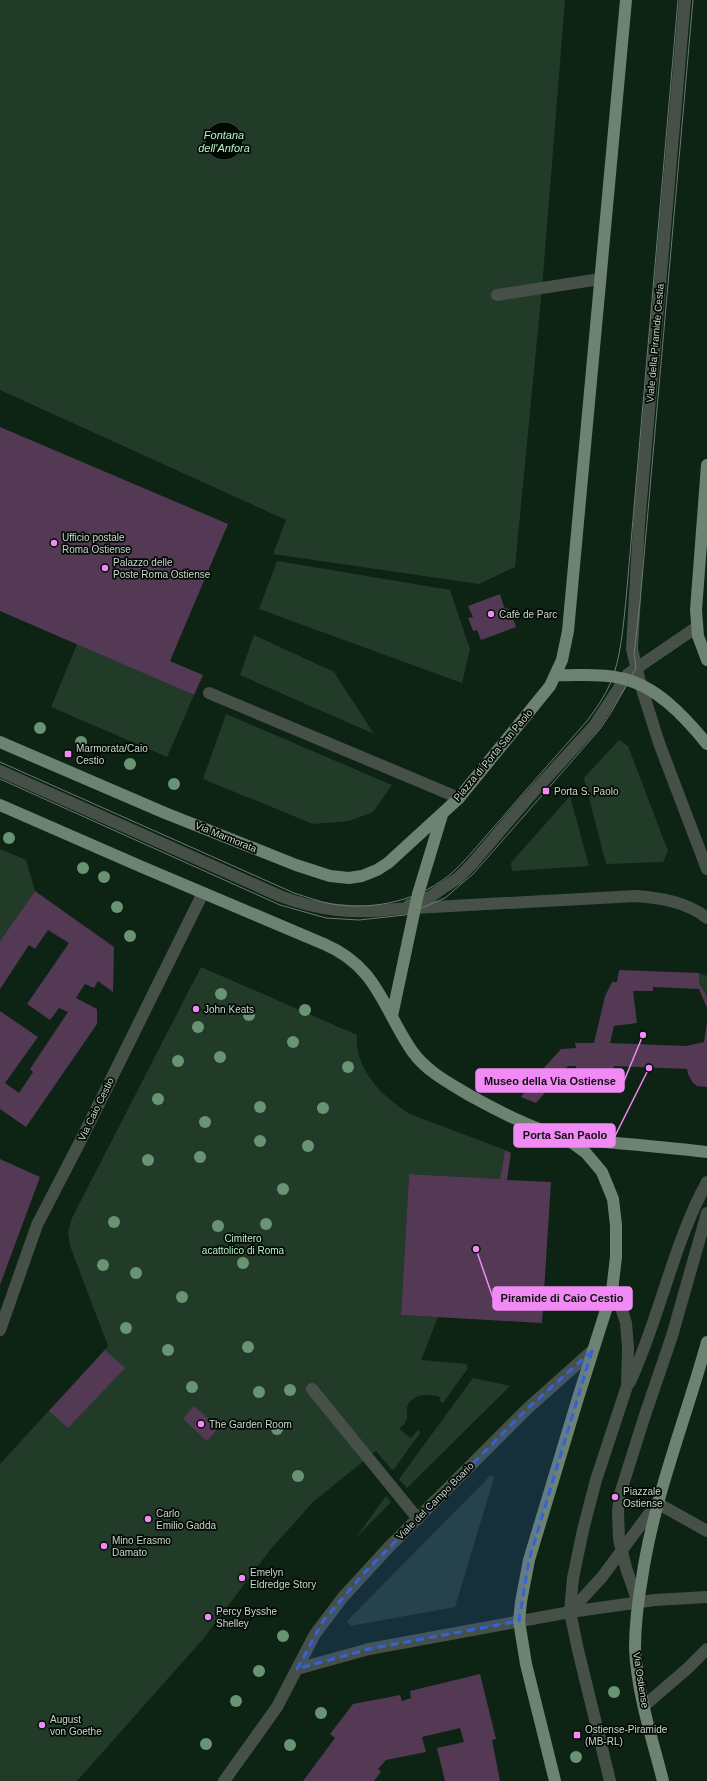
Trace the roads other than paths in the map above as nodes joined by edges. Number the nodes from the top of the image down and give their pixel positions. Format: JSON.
{"nodes":[{"id":1,"x":626,"y":0,"type":"edge"},
{"id":2,"x":685,"y":0,"type":"edge"},
{"id":3,"x":600,"y":278,"type":"junction"},
{"id":4,"x":497,"y":295,"type":"dead end"},
{"id":5,"x":707,"y":465,"type":"edge"},
{"id":6,"x":697,"y":627,"type":"junction"},
{"id":7,"x":707,"y":660,"type":"edge"},
{"id":8,"x":636,"y":668,"type":"junction"},
{"id":9,"x":556,"y":675,"type":"junction"},
{"id":10,"x":624,"y":678,"type":"junction"},
{"id":11,"x":640,"y":686,"type":"junction"},
{"id":12,"x":209,"y":692,"type":"dead end"},
{"id":13,"x":0,"y":742,"type":"edge"},
{"id":14,"x":707,"y":744,"type":"edge"},
{"id":15,"x":0,"y":771,"type":"edge"},
{"id":16,"x":459,"y":798,"type":"junction"},
{"id":17,"x":0,"y":805,"type":"edge"},
{"id":18,"x":442,"y":814,"type":"junction"},
{"id":19,"x":707,"y":869,"type":"edge"},
{"id":20,"x":203,"y":893,"type":"junction"},
{"id":21,"x":416,"y":905,"type":"junction"},
{"id":22,"x":707,"y":918,"type":"edge"},
{"id":23,"x":392,"y":1016,"type":"junction"},
{"id":24,"x":564,"y":1137,"type":"junction"},
{"id":25,"x":707,"y":1152,"type":"edge"},
{"id":26,"x":707,"y":1182,"type":"edge"},
{"id":27,"x":707,"y":1213,"type":"edge"},
{"id":28,"x":612,"y":1291,"type":"junction"},
{"id":29,"x":0,"y":1330,"type":"edge"},
{"id":30,"x":707,"y":1342,"type":"edge"},
{"id":31,"x":592,"y":1351,"type":"junction"},
{"id":32,"x":628,"y":1386,"type":"junction"},
{"id":33,"x":312,"y":1389,"type":"dead end"},
{"id":34,"x":657,"y":1503,"type":"junction"},
{"id":35,"x":418,"y":1519,"type":"junction"},
{"id":36,"x":707,"y":1531,"type":"edge"},
{"id":37,"x":622,"y":1550,"type":"junction"},
{"id":38,"x":707,"y":1597,"type":"edge"},
{"id":39,"x":638,"y":1602,"type":"junction"},
{"id":40,"x":570,"y":1612,"type":"junction"},
{"id":41,"x":519,"y":1621,"type":"junction"},
{"id":42,"x":707,"y":1649,"type":"edge"},
{"id":43,"x":297,"y":1669,"type":"junction"},
{"id":44,"x":644,"y":1706,"type":"junction"},
{"id":45,"x":224,"y":1781,"type":"edge"},
{"id":46,"x":555,"y":1781,"type":"edge"},
{"id":47,"x":610,"y":1781,"type":"edge"},
{"id":48,"x":663,"y":1781,"type":"edge"}],
"edges":[{"from":1,"to":3,"type":"main road"},
{"from":2,"to":8,"type":"street","name":"Viale della Piramide Cestia"},
{"from":3,"to":4,"type":"street"},
{"from":3,"to":9,"type":"main road"},
{"from":5,"to":6,"type":"main road"},
{"from":6,"to":7,"type":"main road"},
{"from":6,"to":8,"type":"street"},
{"from":8,"to":10,"type":"street"},
{"from":8,"to":11,"type":"street","name":"Viale della Piramide Cestia"},
{"from":9,"to":10,"type":"main road"},
{"from":9,"to":16,"type":"main road","name":"Piazza di Porta San Paolo"},
{"from":10,"to":11,"type":"main road"},
{"from":10,"to":21,"type":"street"},
{"from":11,"to":14,"type":"main road"},
{"from":11,"to":19,"type":"street"},
{"from":12,"to":16,"type":"street"},
{"from":13,"to":18,"type":"main road","name":"Via Marmorata"},
{"from":15,"to":21,"type":"street"},
{"from":16,"to":18,"type":"main road","name":"Piazza di Porta San Paolo"},
{"from":17,"to":20,"type":"main road"},
{"from":18,"to":21,"type":"main road"},
{"from":20,"to":23,"type":"main road"},
{"from":20,"to":29,"type":"street","name":"Via Caio Cestio"},
{"from":21,"to":22,"type":"street"},
{"from":21,"to":23,"type":"main road"},
{"from":23,"to":24,"type":"main road"},
{"from":24,"to":25,"type":"main road"},
{"from":24,"to":28,"type":"main road"},
{"from":26,"to":32,"type":"street"},
{"from":27,"to":37,"type":"street"},
{"from":28,"to":31,"type":"main road"},
{"from":28,"to":32,"type":"street"},
{"from":30,"to":34,"type":"main road"},
{"from":31,"to":35,"type":"street","name":"Viale del Campo Boario"},
{"from":31,"to":41,"type":"main road"},
{"from":32,"to":40,"type":"street"},
{"from":33,"to":35,"type":"street"},
{"from":34,"to":36,"type":"street"},
{"from":34,"to":37,"type":"street"},
{"from":34,"to":39,"type":"main road"},
{"from":35,"to":43,"type":"street","name":"Viale del Campo Boario"},
{"from":37,"to":39,"type":"street"},
{"from":37,"to":40,"type":"street"},
{"from":38,"to":39,"type":"street"},
{"from":39,"to":40,"type":"street"},
{"from":39,"to":44,"type":"main road","name":"Via Ostiense"},
{"from":40,"to":41,"type":"street"},
{"from":40,"to":47,"type":"street"},
{"from":41,"to":43,"type":"street"},
{"from":41,"to":46,"type":"main road"},
{"from":42,"to":44,"type":"street"},
{"from":43,"to":45,"type":"street","name":"Viale del Campo Boario"},
{"from":44,"to":48,"type":"main road","name":"Via Ostiense"}]}
